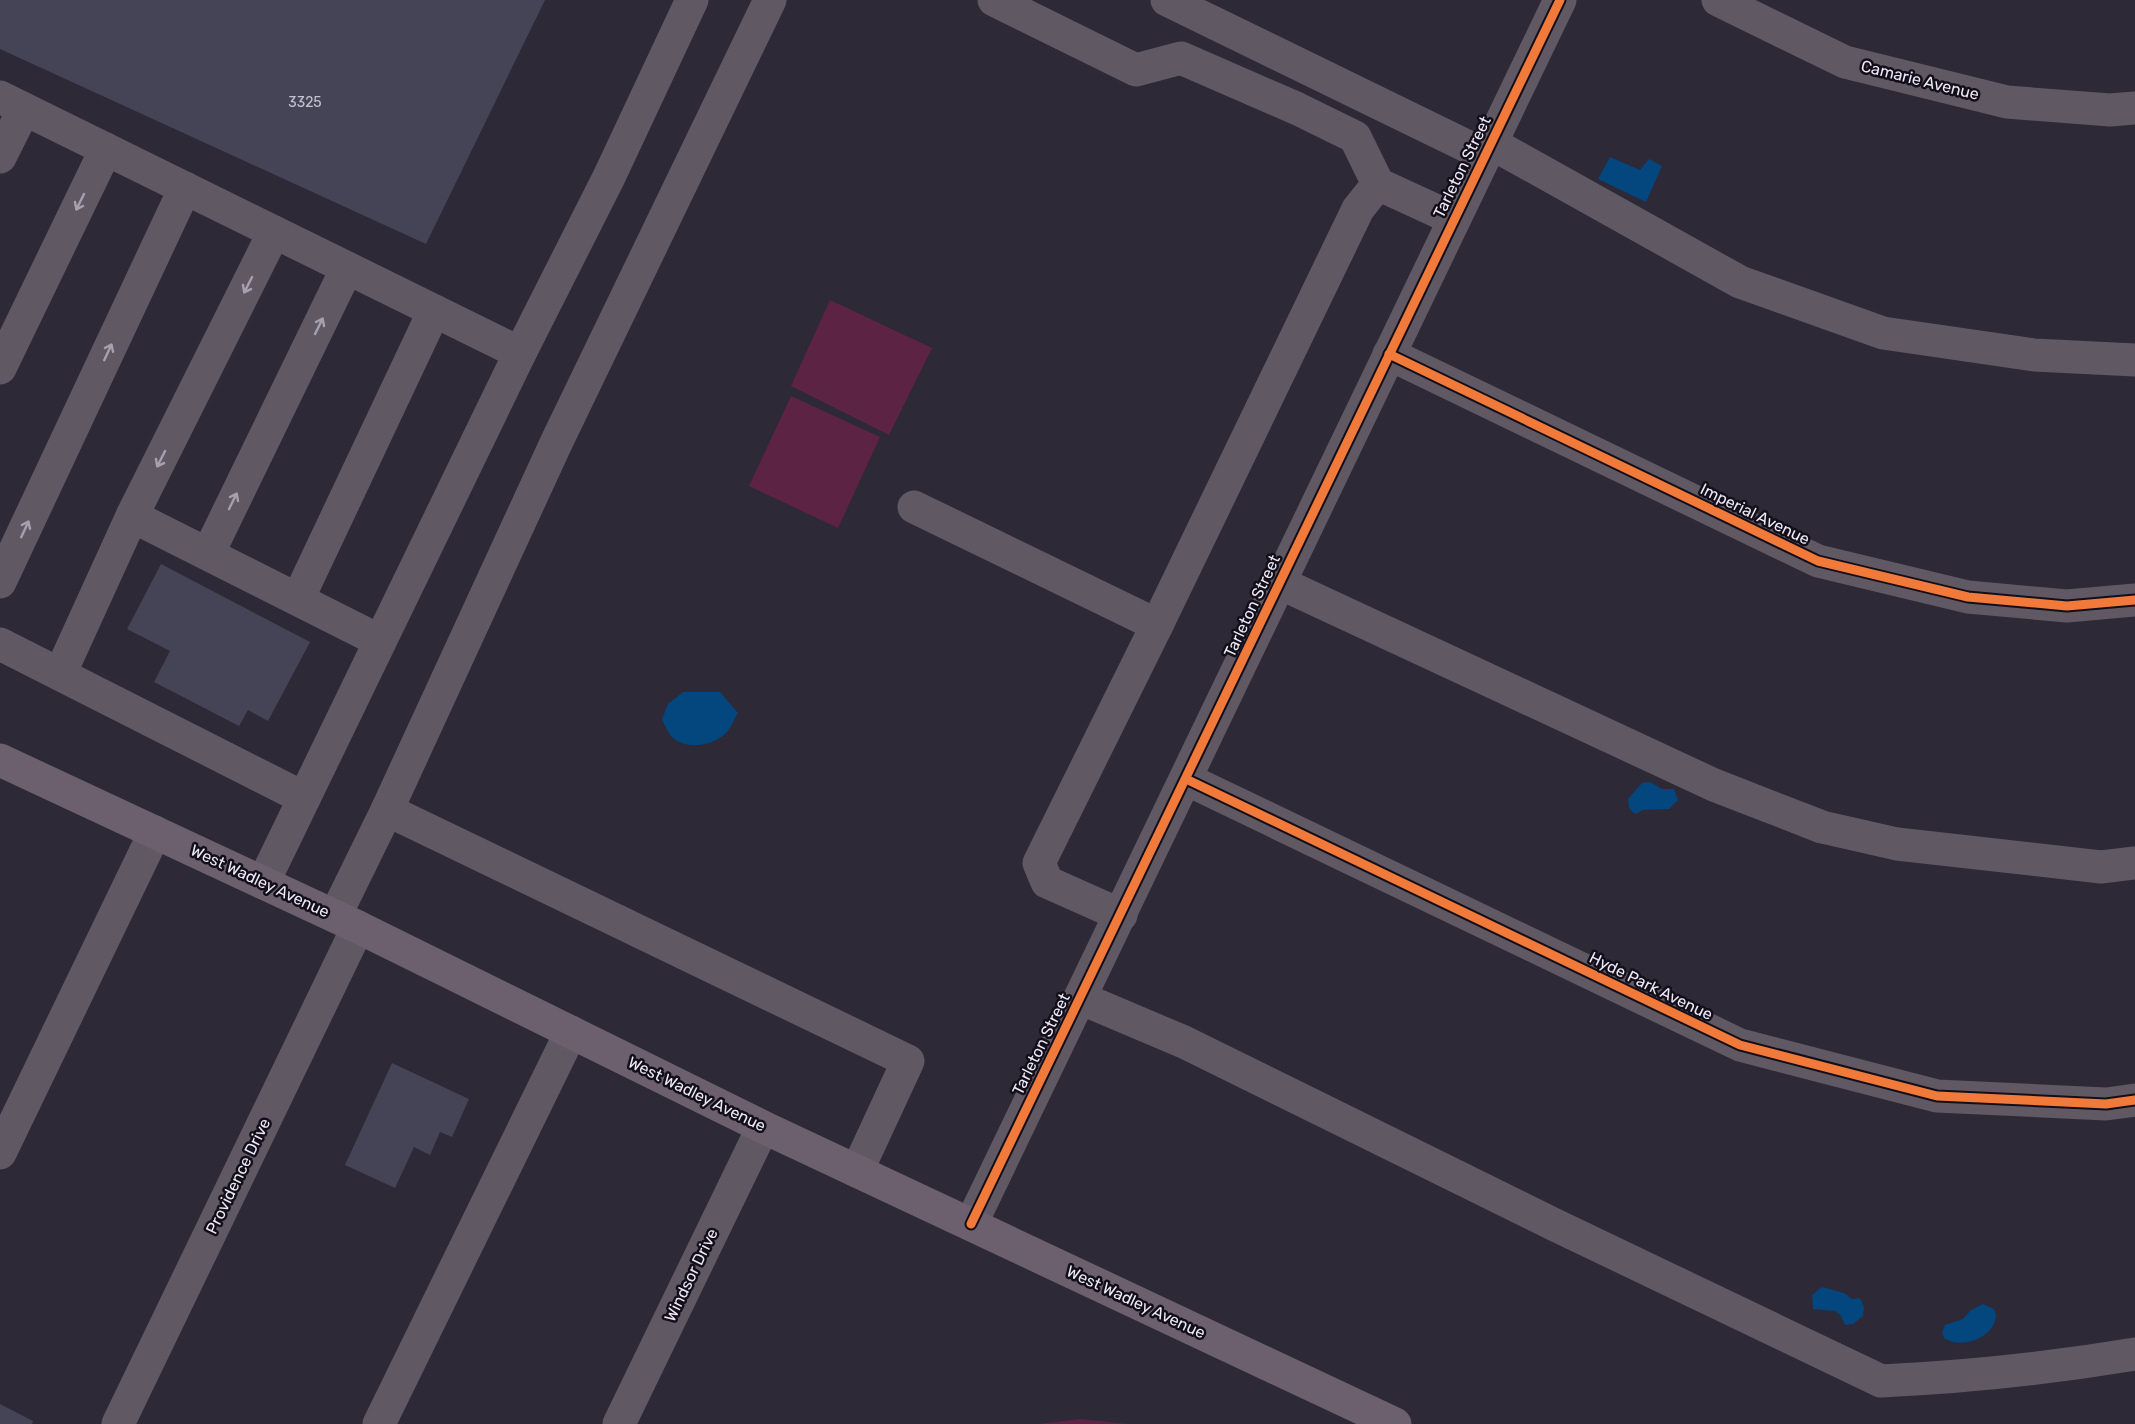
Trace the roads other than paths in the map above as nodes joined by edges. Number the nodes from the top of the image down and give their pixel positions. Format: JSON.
{"nodes":[{"id":1,"x":692,"y":0,"type":"edge"},
{"id":2,"x":770,"y":0,"type":"edge"},
{"id":3,"x":994,"y":0,"type":"edge"},
{"id":4,"x":1167,"y":0,"type":"edge"},
{"id":5,"x":1560,"y":0,"type":"edge"},
{"id":6,"x":1718,"y":0,"type":"edge"},
{"id":7,"x":12,"y":103,"type":"edge"},
{"id":8,"x":2135,"y":108,"type":"edge"},
{"id":9,"x":106,"y":149,"type":"junction"},
{"id":10,"x":1488,"y":149,"type":"junction"},
{"id":11,"x":0,"y":156,"type":"edge"},
{"id":12,"x":1378,"y":184,"type":"junction"},
{"id":13,"x":185,"y":188,"type":"junction"},
{"id":14,"x":1454,"y":219,"type":"junction"},
{"id":15,"x":274,"y":232,"type":"junction"},
{"id":16,"x":347,"y":268,"type":"junction"},
{"id":17,"x":434,"y":311,"type":"junction"},
{"id":18,"x":520,"y":353,"type":"junction"},
{"id":19,"x":1389,"y":354,"type":"junction"},
{"id":20,"x":2135,"y":360,"type":"edge"},
{"id":21,"x":0,"y":368,"type":"edge"},
{"id":22,"x":914,"y":507,"type":"dead end"},
{"id":23,"x":132,"y":516,"type":"junction"},
{"id":24,"x":208,"y":554,"type":"junction"},
{"id":25,"x":0,"y":582,"type":"edge"},
{"id":26,"x":1280,"y":583,"type":"junction"},
{"id":27,"x":297,"y":599,"type":"junction"},
{"id":28,"x":2135,"y":600,"type":"edge"},
{"id":29,"x":1157,"y":625,"type":"junction"},
{"id":30,"x":380,"y":640,"type":"junction"},
{"id":31,"x":0,"y":644,"type":"edge"},
{"id":32,"x":60,"y":674,"type":"junction"},
{"id":33,"x":0,"y":760,"type":"edge"},
{"id":34,"x":1186,"y":779,"type":"junction"},
{"id":35,"x":304,"y":798,"type":"junction"},
{"id":36,"x":387,"y":810,"type":"junction"},
{"id":37,"x":155,"y":832,"type":"junction"},
{"id":38,"x":2135,"y":862,"type":"edge"},
{"id":39,"x":263,"y":883,"type":"junction"},
{"id":40,"x":1121,"y":915,"type":"junction"},
{"id":41,"x":347,"y":922,"type":"junction"},
{"id":42,"x":1080,"y":998,"type":"junction"},
{"id":43,"x":570,"y":1032,"type":"junction"},
{"id":44,"x":2135,"y":1100,"type":"edge"},
{"id":45,"x":763,"y":1126,"type":"junction"},
{"id":46,"x":0,"y":1153,"type":"edge"},
{"id":47,"x":857,"y":1171,"type":"junction"},
{"id":48,"x":970,"y":1224,"type":"junction"},
{"id":49,"x":2135,"y":1354,"type":"edge"},
{"id":50,"x":118,"y":1424,"type":"edge"},
{"id":51,"x":379,"y":1424,"type":"edge"},
{"id":52,"x":619,"y":1424,"type":"edge"},
{"id":53,"x":1395,"y":1424,"type":"edge"}],
"edges":[{"from":1,"to":18,"type":"street"},
{"from":2,"to":36,"type":"street","name":"Providence Drive"},
{"from":3,"to":12,"type":"street"},
{"from":4,"to":10,"type":"street"},
{"from":5,"to":10,"type":"street","name":"Tarleton Street"},
{"from":6,"to":8,"type":"street","name":"Camarie Avenue"},
{"from":7,"to":9,"type":"street"},
{"from":7,"to":11,"type":"street"},
{"from":9,"to":13,"type":"street"},
{"from":9,"to":21,"type":"street","one_way":true},
{"from":10,"to":14,"type":"street","name":"Tarleton Street"},
{"from":10,"to":20,"type":"street"},
{"from":12,"to":14,"type":"street"},
{"from":12,"to":29,"type":"street"},
{"from":13,"to":15,"type":"street"},
{"from":25,"to":13,"type":"street","one_way":true},
{"from":14,"to":19,"type":"street","name":"Tarleton Street"},
{"from":15,"to":16,"type":"street"},
{"from":15,"to":23,"type":"street","one_way":true},
{"from":16,"to":17,"type":"street"},
{"from":24,"to":16,"type":"street","one_way":true},
{"from":17,"to":18,"type":"street"},
{"from":17,"to":27,"type":"street"},
{"from":18,"to":30,"type":"street"},
{"from":19,"to":26,"type":"street","name":"Tarleton Street"},
{"from":19,"to":28,"type":"street","name":"Imperial Avenue"},
{"from":22,"to":29,"type":"street"},
{"from":23,"to":24,"type":"street"},
{"from":23,"to":32,"type":"street"},
{"from":24,"to":27,"type":"street"},
{"from":26,"to":34,"type":"street","name":"Tarleton Street"},
{"from":26,"to":38,"type":"street"},
{"from":27,"to":30,"type":"street"},
{"from":29,"to":40,"type":"street"},
{"from":30,"to":35,"type":"street"},
{"from":31,"to":32,"type":"street"},
{"from":32,"to":35,"type":"street"},
{"from":33,"to":37,"type":"main road","name":"West Wadley Avenue"},
{"from":34,"to":40,"type":"street","name":"Tarleton Street"},
{"from":34,"to":44,"type":"street","name":"Hyde Park Avenue"},
{"from":35,"to":39,"type":"street"},
{"from":36,"to":41,"type":"street","name":"Providence Drive"},
{"from":36,"to":47,"type":"street"},
{"from":37,"to":39,"type":"main road","name":"West Wadley Avenue"},
{"from":37,"to":46,"type":"street"},
{"from":39,"to":41,"type":"main road","name":"West Wadley Avenue"},
{"from":40,"to":42,"type":"street","name":"Tarleton Street"},
{"from":41,"to":43,"type":"main road","name":"West Wadley Avenue"},
{"from":41,"to":50,"type":"street","name":"Providence Drive"},
{"from":42,"to":48,"type":"street","name":"Tarleton Street"},
{"from":42,"to":49,"type":"street"},
{"from":43,"to":45,"type":"main road","name":"West Wadley Avenue"},
{"from":43,"to":51,"type":"street"},
{"from":45,"to":47,"type":"main road","name":"West Wadley Avenue"},
{"from":45,"to":52,"type":"street","name":"Windsor Drive"},
{"from":47,"to":48,"type":"main road","name":"West Wadley Avenue"},
{"from":48,"to":53,"type":"main road","name":"West Wadley Avenue"}]}
